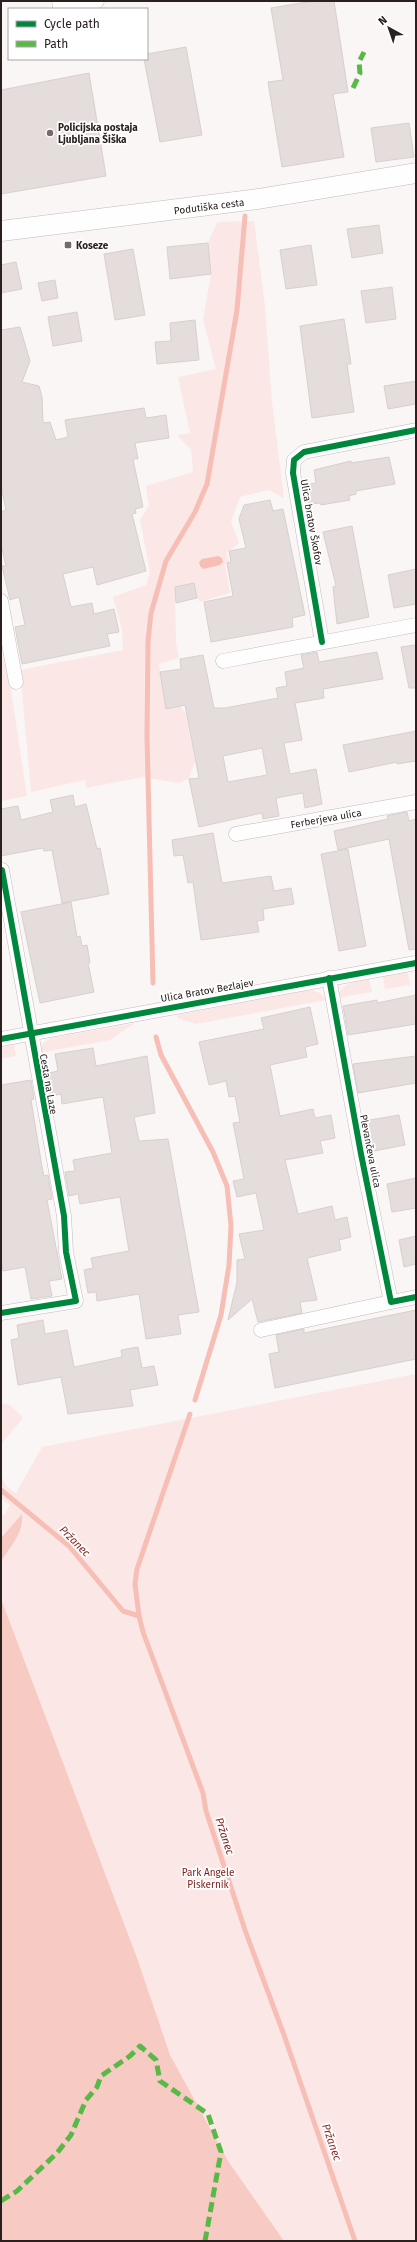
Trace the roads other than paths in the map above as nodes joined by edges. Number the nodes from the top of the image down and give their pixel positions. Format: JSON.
{"nodes":[{"id":1,"x":59,"y":1,"type":"edge"},
{"id":2,"x":97,"y":1,"type":"edge"},
{"id":3,"x":416,"y":173,"type":"edge"},
{"id":4,"x":1,"y":231,"type":"edge"},
{"id":5,"x":416,"y":430,"type":"edge"},
{"id":6,"x":1,"y":601,"type":"edge"},
{"id":7,"x":416,"y":625,"type":"edge"},
{"id":8,"x":322,"y":642,"type":"junction"},
{"id":9,"x":223,"y":660,"type":"dead end"},
{"id":10,"x":16,"y":682,"type":"dead end"},
{"id":11,"x":416,"y":802,"type":"edge"},
{"id":12,"x":236,"y":834,"type":"dead end"},
{"id":13,"x":2,"y":870,"type":"dead end"},
{"id":14,"x":416,"y":963,"type":"edge"},
{"id":15,"x":329,"y":978,"type":"junction"},
{"id":16,"x":30,"y":1033,"type":"junction"},
{"id":17,"x":1,"y":1039,"type":"edge"},
{"id":18,"x":416,"y":1297,"type":"edge"},
{"id":19,"x":391,"y":1302,"type":"junction"},
{"id":20,"x":1,"y":1313,"type":"edge"},
{"id":21,"x":261,"y":1330,"type":"dead end"}],
"edges":[{"from":1,"to":2,"type":"street"},
{"from":3,"to":4,"type":"main road","name":"Podutiška cesta"},
{"from":5,"to":8,"type":"street","name":"Ulica bratov Škofov"},
{"from":6,"to":10,"type":"street"},
{"from":7,"to":8,"type":"street"},
{"from":8,"to":9,"type":"street"},
{"from":11,"to":12,"type":"street","name":"Ferberjeva ulica"},
{"from":13,"to":16,"type":"street","name":"Cesta na Laze"},
{"from":14,"to":15,"type":"street","name":"Ulica Bratov Bezlajev"},
{"from":15,"to":16,"type":"street","name":"Ulica Bratov Bezlajev"},
{"from":15,"to":19,"type":"street","name":"Plevančeva ulica"},
{"from":16,"to":17,"type":"street","name":"Ulica Bratov Bezlajev"},
{"from":16,"to":20,"type":"street","name":"Cesta na Laze"},
{"from":18,"to":19,"type":"street"},
{"from":19,"to":21,"type":"street"}]}
